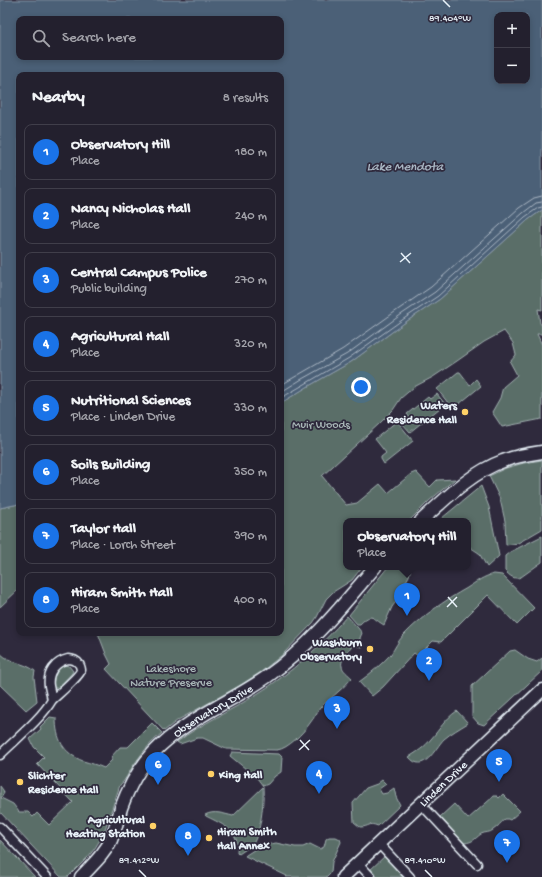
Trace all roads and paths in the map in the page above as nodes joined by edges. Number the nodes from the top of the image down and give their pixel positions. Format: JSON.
{"nodes":[{"id":1,"x":542,"y":452,"type":"edge"},
{"id":2,"x":424,"y":518,"type":"edge"},
{"id":3,"x":373,"y":570,"type":"edge"},
{"id":4,"x":542,"y":690,"type":"edge"},
{"id":5,"x":52,"y":700,"type":"junction"},
{"id":6,"x":0,"y":754,"type":"edge"},
{"id":7,"x":421,"y":804,"type":"junction"},
{"id":8,"x":0,"y":827,"type":"edge"},
{"id":9,"x":378,"y":844,"type":"junction"},
{"id":10,"x":358,"y":863,"type":"junction"},
{"id":11,"x":477,"y":864,"type":"dead end"},
{"id":12,"x":47,"y":877,"type":"edge"},
{"id":13,"x":81,"y":877,"type":"edge"},
{"id":14,"x":343,"y":877,"type":"edge"},
{"id":15,"x":371,"y":877,"type":"edge"},
{"id":16,"x":410,"y":877,"type":"edge"}],
"edges":[{"from":1,"to":2,"type":"street"},
{"from":3,"to":13,"type":"street","name":"Observatory Drive"},
{"from":4,"to":7,"type":"street","name":"Linden Drive"},
{"from":5,"to":5,"type":"street"},
{"from":5,"to":6,"type":"street"},
{"from":7,"to":9,"type":"street","name":"Linden Drive"},
{"from":7,"to":11,"type":"street"},
{"from":8,"to":12,"type":"street"},
{"from":9,"to":10,"type":"street","name":"Linden Drive"},
{"from":9,"to":16,"type":"street"},
{"from":10,"to":14,"type":"street","name":"Linden Drive"},
{"from":10,"to":15,"type":"street"}]}
